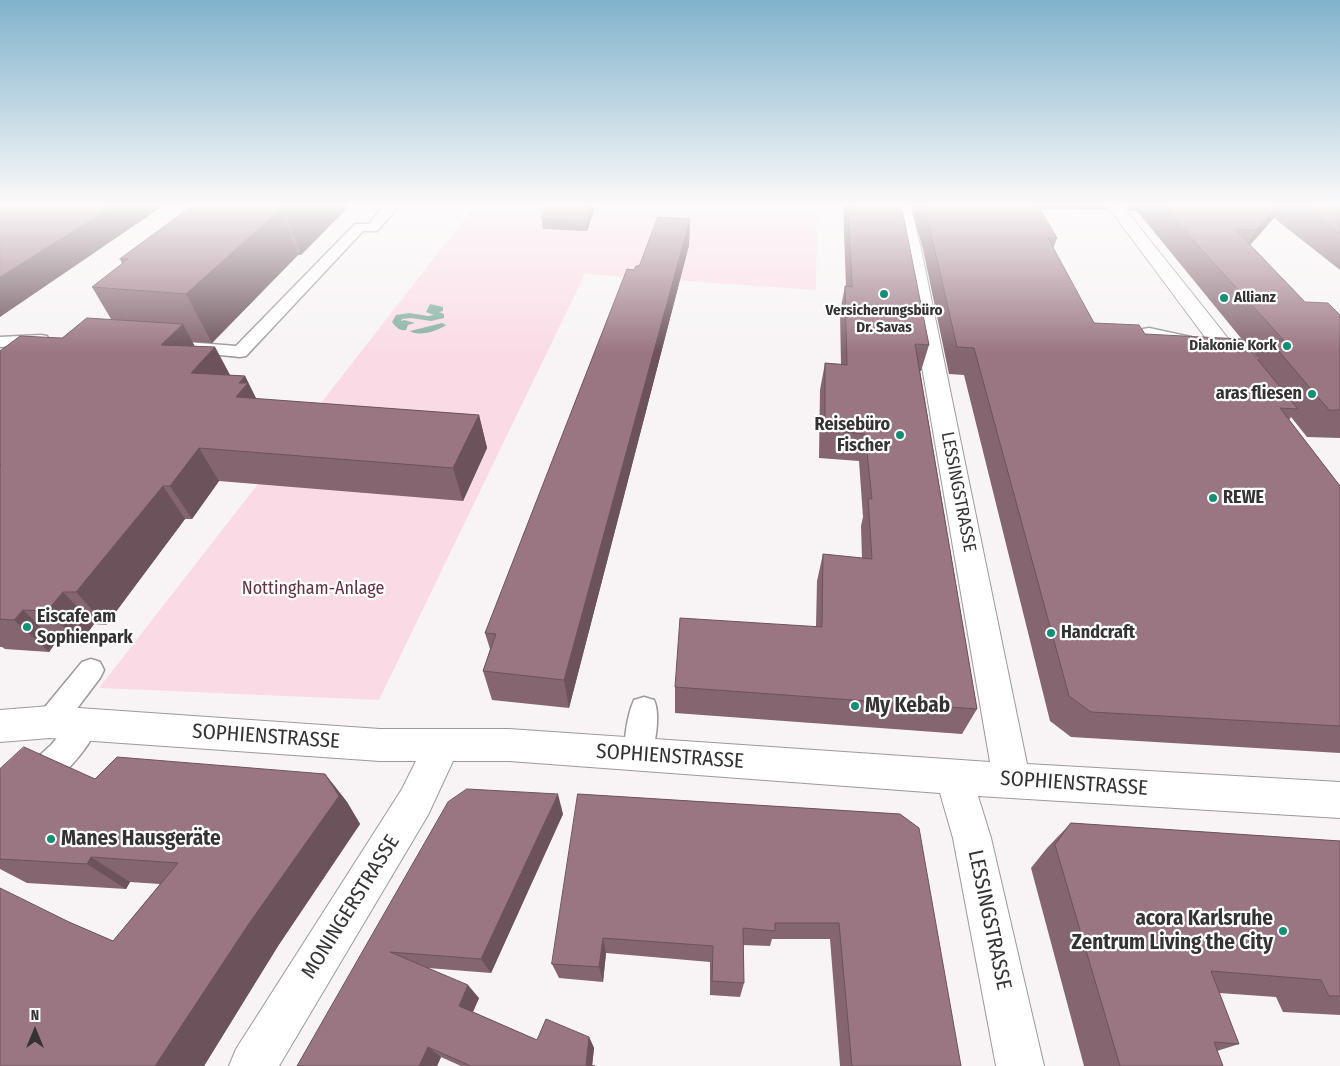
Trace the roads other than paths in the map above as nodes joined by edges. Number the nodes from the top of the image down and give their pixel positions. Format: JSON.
{"nodes":[{"id":1,"x":334,"y":254,"type":"edge"},
{"id":2,"x":913,"y":254,"type":"edge"},
{"id":3,"x":1152,"y":254,"type":"edge"},
{"id":4,"x":1149,"y":333,"type":"edge"},
{"id":5,"x":0,"y":342,"type":"edge"},
{"id":6,"x":1221,"y":343,"type":"junction"},
{"id":7,"x":0,"y":350,"type":"edge"},
{"id":8,"x":179,"y":357,"type":"edge"},
{"id":9,"x":1251,"y":382,"type":"edge"},
{"id":10,"x":91,"y":670,"type":"dead end"},
{"id":11,"x":644,"y":709,"type":"dead end"},
{"id":12,"x":50,"y":722,"type":"junction"},
{"id":13,"x":85,"y":725,"type":"junction"},
{"id":14,"x":0,"y":726,"type":"edge"},
{"id":15,"x":443,"y":745,"type":"junction"},
{"id":16,"x":638,"y":755,"type":"junction"},
{"id":17,"x":954,"y":776,"type":"junction"},
{"id":18,"x":1012,"y":780,"type":"junction"},
{"id":19,"x":1340,"y":800,"type":"edge"},
{"id":20,"x":0,"y":812,"type":"edge"},
{"id":21,"x":253,"y":1066,"type":"edge"},
{"id":22,"x":1020,"y":1066,"type":"edge"}],
"edges":[{"from":1,"to":8,"type":"lane"},
{"from":2,"to":18,"type":"street","name":"LESSINGSTRASSE"},
{"from":3,"to":6,"type":"street"},
{"from":4,"to":6,"type":"lane"},
{"from":5,"to":7,"type":"lane"},
{"from":6,"to":9,"type":"street"},
{"from":10,"to":12,"type":"lane"},
{"from":11,"to":16,"type":"lane"},
{"from":12,"to":13,"type":"street","name":"SOPHIENSTRASSE"},
{"from":12,"to":14,"type":"street","name":"SOPHIENSTRASSE"},
{"from":13,"to":15,"type":"street","name":"SOPHIENSTRASSE"},
{"from":13,"to":20,"type":"lane"},
{"from":15,"to":16,"type":"street","name":"SOPHIENSTRASSE"},
{"from":15,"to":21,"type":"street","name":"MONINGERSTRASSE"},
{"from":16,"to":17,"type":"street","name":"SOPHIENSTRASSE"},
{"from":17,"to":18,"type":"street","name":"SOPHIENSTRASSE"},
{"from":17,"to":22,"type":"street","name":"LESSINGSTRASSE"},
{"from":18,"to":19,"type":"street","name":"SOPHIENSTRASSE"}]}
